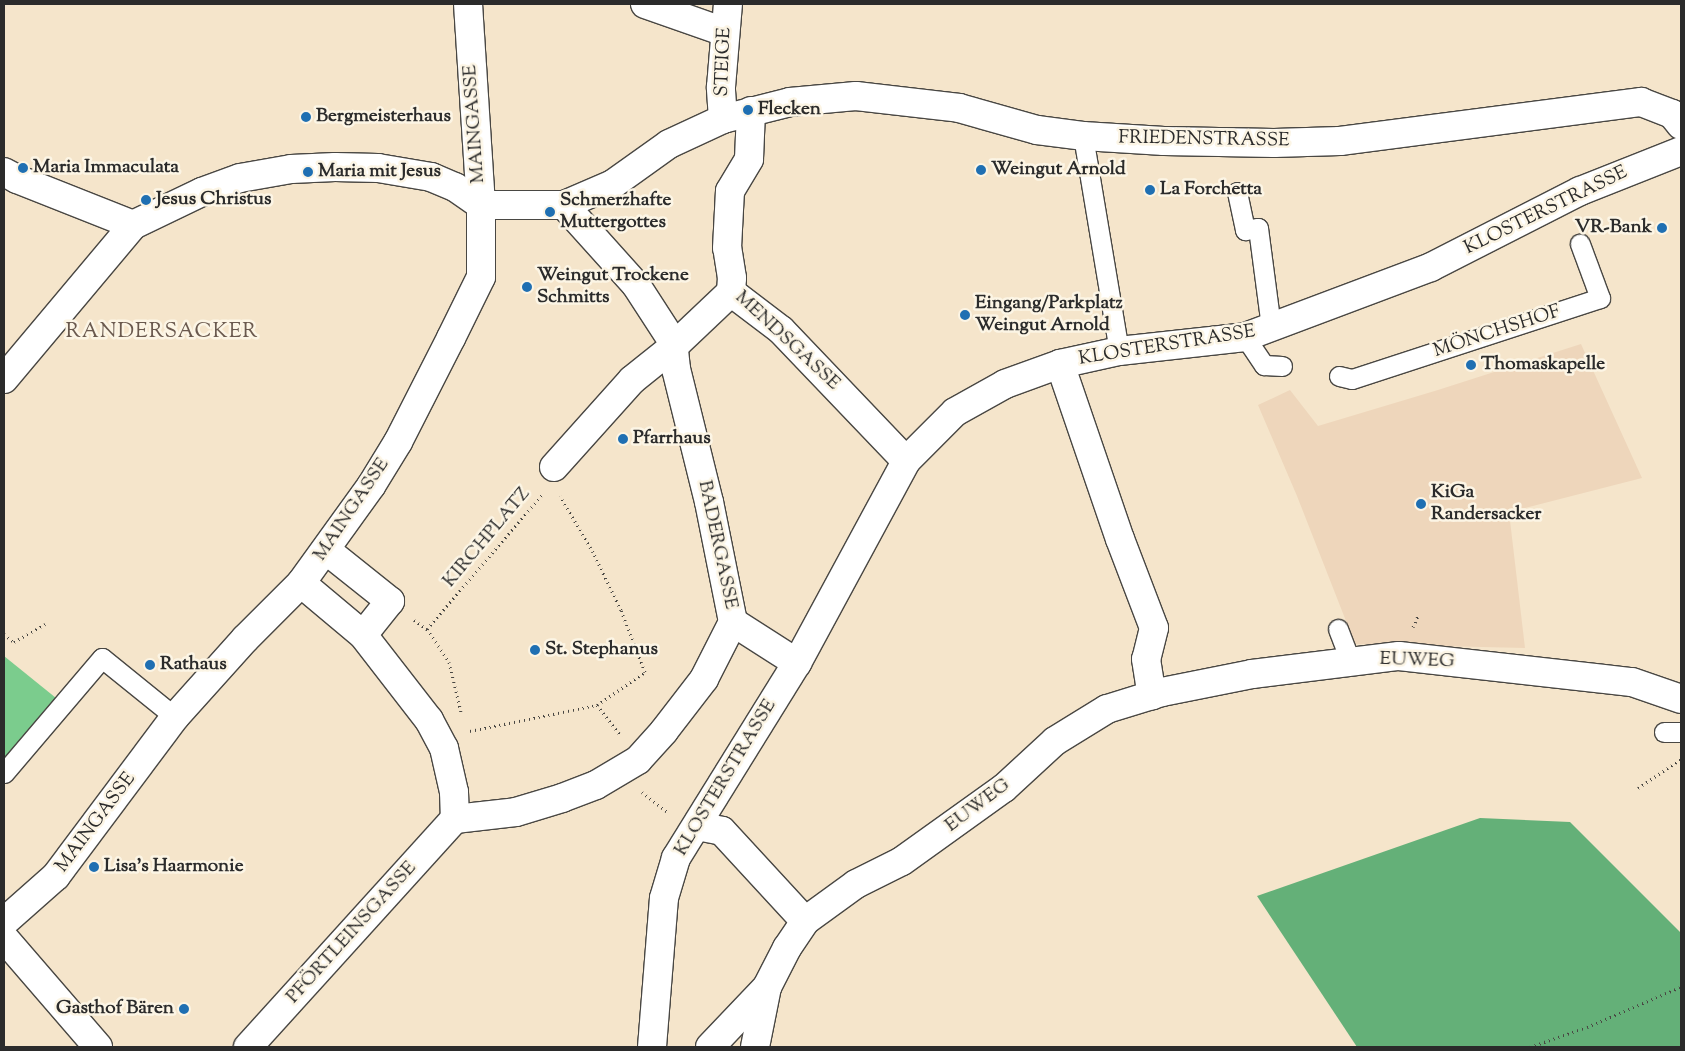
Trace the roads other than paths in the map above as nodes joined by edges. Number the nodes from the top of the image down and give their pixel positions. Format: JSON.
{"nodes":[{"id":1,"x":468,"y":4,"type":"edge"},
{"id":2,"x":645,"y":4,"type":"edge"},
{"id":3,"x":728,"y":4,"type":"edge"},
{"id":4,"x":724,"y":35,"type":"junction"},
{"id":5,"x":750,"y":112,"type":"junction"},
{"id":6,"x":723,"y":120,"type":"junction"},
{"id":7,"x":1681,"y":125,"type":"edge"},
{"id":8,"x":1083,"y":136,"type":"junction"},
{"id":9,"x":1681,"y":151,"type":"edge"},
{"id":10,"x":4,"y":172,"type":"edge"},
{"id":11,"x":1237,"y":192,"type":"dead end"},
{"id":12,"x":481,"y":205,"type":"junction"},
{"id":13,"x":564,"y":205,"type":"junction"},
{"id":14,"x":134,"y":226,"type":"junction"},
{"id":15,"x":1580,"y":244,"type":"dead end"},
{"id":16,"x":731,"y":292,"type":"junction"},
{"id":17,"x":1272,"y":327,"type":"junction"},
{"id":18,"x":1245,"y":337,"type":"junction"},
{"id":19,"x":673,"y":347,"type":"junction"},
{"id":20,"x":1119,"y":351,"type":"junction"},
{"id":21,"x":1060,"y":364,"type":"junction"},
{"id":22,"x":1282,"y":366,"type":"dead end"},
{"id":23,"x":1339,"y":376,"type":"dead end"},
{"id":24,"x":4,"y":379,"type":"edge"},
{"id":25,"x":906,"y":461,"type":"junction"},
{"id":26,"x":552,"y":482,"type":"road end"},
{"id":27,"x":326,"y":550,"type":"junction"},
{"id":28,"x":301,"y":583,"type":"junction"},
{"id":29,"x":733,"y":622,"type":"junction"},
{"id":30,"x":1338,"y":629,"type":"dead end"},
{"id":31,"x":363,"y":635,"type":"junction"},
{"id":32,"x":1350,"y":661,"type":"junction"},
{"id":33,"x":797,"y":663,"type":"junction"},
{"id":34,"x":1152,"y":696,"type":"junction"},
{"id":35,"x":1681,"y":699,"type":"edge"},
{"id":36,"x":175,"y":717,"type":"junction"},
{"id":37,"x":4,"y":773,"type":"edge"},
{"id":38,"x":455,"y":819,"type":"junction"},
{"id":39,"x":695,"y":828,"type":"junction"},
{"id":40,"x":4,"y":922,"type":"edge"},
{"id":41,"x":805,"y":922,"type":"junction"},
{"id":42,"x":4,"y":938,"type":"edge"},
{"id":43,"x":767,"y":987,"type":"junction"},
{"id":44,"x":98,"y":1047,"type":"edge"},
{"id":45,"x":248,"y":1047,"type":"edge"},
{"id":46,"x":652,"y":1047,"type":"edge"},
{"id":47,"x":710,"y":1047,"type":"edge"},
{"id":48,"x":754,"y":1047,"type":"edge"}],
"edges":[{"from":1,"to":12,"type":"street","name":"MAINGASSE"},
{"from":2,"to":4,"type":"street"},
{"from":3,"to":4,"type":"street","name":"STEIGE"},
{"from":4,"to":6,"type":"street","name":"STEIGE"},
{"from":5,"to":6,"type":"street","name":"FRIEDENSTRASSE"},
{"from":5,"to":8,"type":"street","name":"FRIEDENSTRASSE"},
{"from":5,"to":16,"type":"street","name":"MENDSGASSE"},
{"from":6,"to":13,"type":"street"},
{"from":7,"to":8,"type":"street","name":"FRIEDENSTRASSE"},
{"from":8,"to":20,"type":"lane"},
{"from":9,"to":17,"type":"street","name":"KLOSTERSTRASSE"},
{"from":10,"to":14,"type":"street"},
{"from":11,"to":17,"type":"lane"},
{"from":12,"to":13,"type":"street"},
{"from":12,"to":14,"type":"street"},
{"from":12,"to":27,"type":"street","name":"MAINGASSE"},
{"from":13,"to":19,"type":"street","name":"BADERGASSE"},
{"from":14,"to":24,"type":"street"},
{"from":15,"to":23,"type":"lane","name":"MÖNCHSHOF"},
{"from":16,"to":19,"type":"street"},
{"from":16,"to":25,"type":"street","name":"MENDSGASSE"},
{"from":17,"to":18,"type":"street","name":"KLOSTERSTRASSE"},
{"from":18,"to":20,"type":"street","name":"KLOSTERSTRASSE"},
{"from":18,"to":22,"type":"lane"},
{"from":19,"to":26,"type":"street"},
{"from":19,"to":29,"type":"street","name":"BADERGASSE"},
{"from":20,"to":21,"type":"street","name":"KLOSTERSTRASSE"},
{"from":21,"to":25,"type":"street","name":"KLOSTERSTRASSE"},
{"from":21,"to":34,"type":"street"},
{"from":25,"to":33,"type":"street","name":"KLOSTERSTRASSE"},
{"from":27,"to":28,"type":"street","name":"MAINGASSE"},
{"from":27,"to":31,"type":"street"},
{"from":28,"to":31,"type":"street"},
{"from":28,"to":36,"type":"street","name":"MAINGASSE"},
{"from":29,"to":33,"type":"street"},
{"from":29,"to":38,"type":"street","name":"BADERGASSE"},
{"from":30,"to":32,"type":"lane"},
{"from":31,"to":38,"type":"street"},
{"from":32,"to":34,"type":"street","name":"EUWEG"},
{"from":32,"to":35,"type":"street","name":"EUWEG"},
{"from":33,"to":39,"type":"street","name":"KLOSTERSTRASSE"},
{"from":34,"to":41,"type":"street","name":"EUWEG"},
{"from":36,"to":37,"type":"lane"},
{"from":36,"to":40,"type":"street","name":"MAINGASSE"},
{"from":38,"to":45,"type":"street","name":"PFÖRTLEINSGASSE"},
{"from":39,"to":41,"type":"street"},
{"from":39,"to":46,"type":"street","name":"KLOSTERSTRASSE"},
{"from":41,"to":43,"type":"street","name":"EUWEG"},
{"from":42,"to":44,"type":"street"},
{"from":43,"to":47,"type":"street"},
{"from":43,"to":48,"type":"street"}]}
